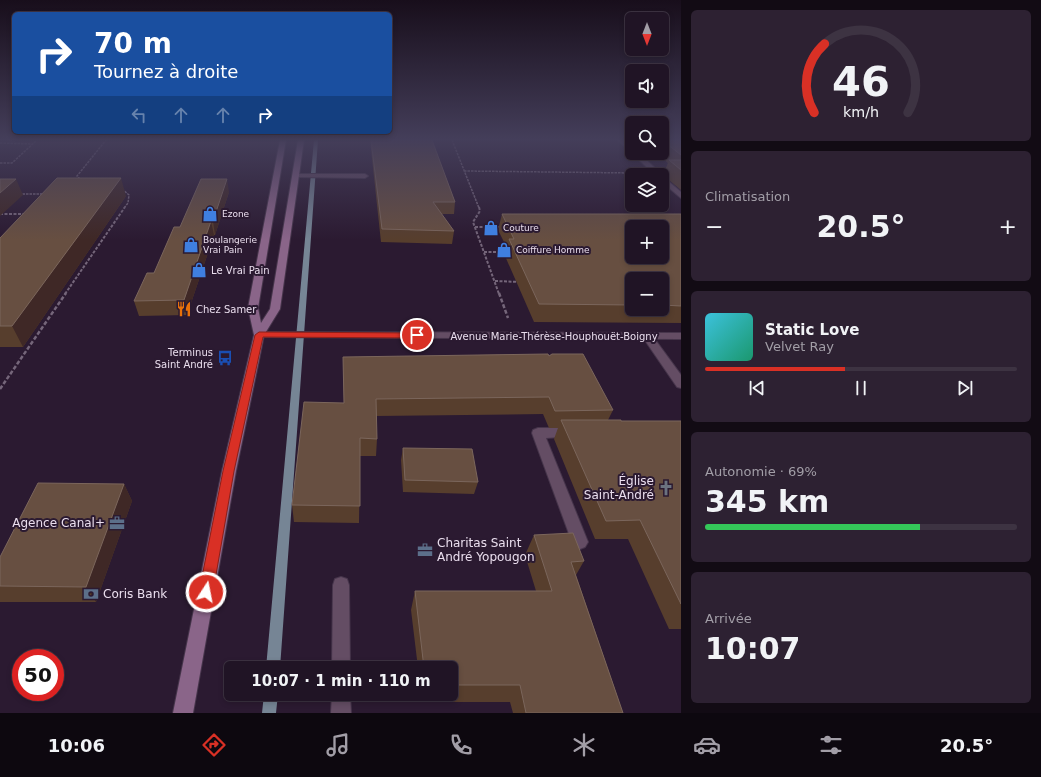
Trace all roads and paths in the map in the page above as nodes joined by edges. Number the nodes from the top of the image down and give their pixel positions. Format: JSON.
{"nodes":[{"id":1,"x":79,"y":173,"type":"edge"},
{"id":2,"x":277,"y":173,"type":"edge"},
{"id":3,"x":465,"y":173,"type":"edge"},
{"id":4,"x":553,"y":173,"type":"edge"},
{"id":5,"x":625,"y":175,"type":"edge"},
{"id":6,"x":296,"y":176,"type":"joint"},
{"id":7,"x":365,"y":176,"type":"dead end"},
{"id":8,"x":87,"y":180,"type":"edge"},
{"id":9,"x":669,"y":185,"type":"edge"},
{"id":10,"x":115,"y":187,"type":"edge"},
{"id":11,"x":15,"y":194,"type":"dead end"},
{"id":12,"x":46,"y":194,"type":"edge"},
{"id":13,"x":121,"y":195,"type":"dead end"},
{"id":14,"x":129,"y":195,"type":"junction"},
{"id":15,"x":681,"y":196,"type":"edge"},
{"id":16,"x":0,"y":214,"type":"edge"},
{"id":17,"x":32,"y":214,"type":"edge"},
{"id":18,"x":475,"y":227,"type":"junction"},
{"id":19,"x":507,"y":227,"type":"edge"},
{"id":20,"x":484,"y":252,"type":"junction"},
{"id":21,"x":515,"y":252,"type":"edge"},
{"id":22,"x":495,"y":282,"type":"junction"},
{"id":23,"x":525,"y":282,"type":"edge"},
{"id":24,"x":259,"y":335,"type":"junction"},
{"id":25,"x":515,"y":336,"type":"junction"},
{"id":26,"x":647,"y":336,"type":"junction"},
{"id":27,"x":681,"y":336,"type":"edge"},
{"id":28,"x":681,"y":384,"type":"edge"},
{"id":29,"x":0,"y":389,"type":"edge"},
{"id":30,"x":586,"y":433,"type":"edge"},
{"id":31,"x":580,"y":542,"type":"dead end"},
{"id":32,"x":340,"y":585,"type":"dead end"},
{"id":33,"x":340,"y":661,"type":"edge"},
{"id":34,"x":340,"y":701,"type":"edge"},
{"id":35,"x":183,"y":713,"type":"edge"},
{"id":36,"x":340,"y":713,"type":"edge"}],
"edges":[{"from":1,"to":8,"type":"path"},
{"from":2,"to":24,"type":"main road"},
{"from":3,"to":18,"type":"path"},
{"from":4,"to":5,"type":"path"},
{"from":6,"to":7,"type":"street"},
{"from":6,"to":24,"type":"main road"},
{"from":9,"to":15,"type":"street"},
{"from":10,"to":14,"type":"path"},
{"from":11,"to":12,"type":"path"},
{"from":13,"to":14,"type":"path"},
{"from":14,"to":29,"type":"path"},
{"from":16,"to":17,"type":"path"},
{"from":18,"to":19,"type":"path"},
{"from":18,"to":20,"type":"path"},
{"from":20,"to":21,"type":"path"},
{"from":20,"to":22,"type":"path"},
{"from":22,"to":23,"type":"path"},
{"from":22,"to":25,"type":"path"},
{"from":24,"to":25,"type":"street","name":"Avenue Marie-Thérèse-Houphouët-Boigny"},
{"from":24,"to":35,"type":"main road"},
{"from":25,"to":26,"type":"street","name":"Avenue Marie-Thérèse-Houphouët-Boigny"},
{"from":26,"to":27,"type":"street","name":"Avenue Marie-Thérèse-Houphouët-Boigny"},
{"from":26,"to":28,"type":"street"},
{"from":30,"to":31,"type":"street"},
{"from":32,"to":33,"type":"street"},
{"from":34,"to":36,"type":"street"}]}
